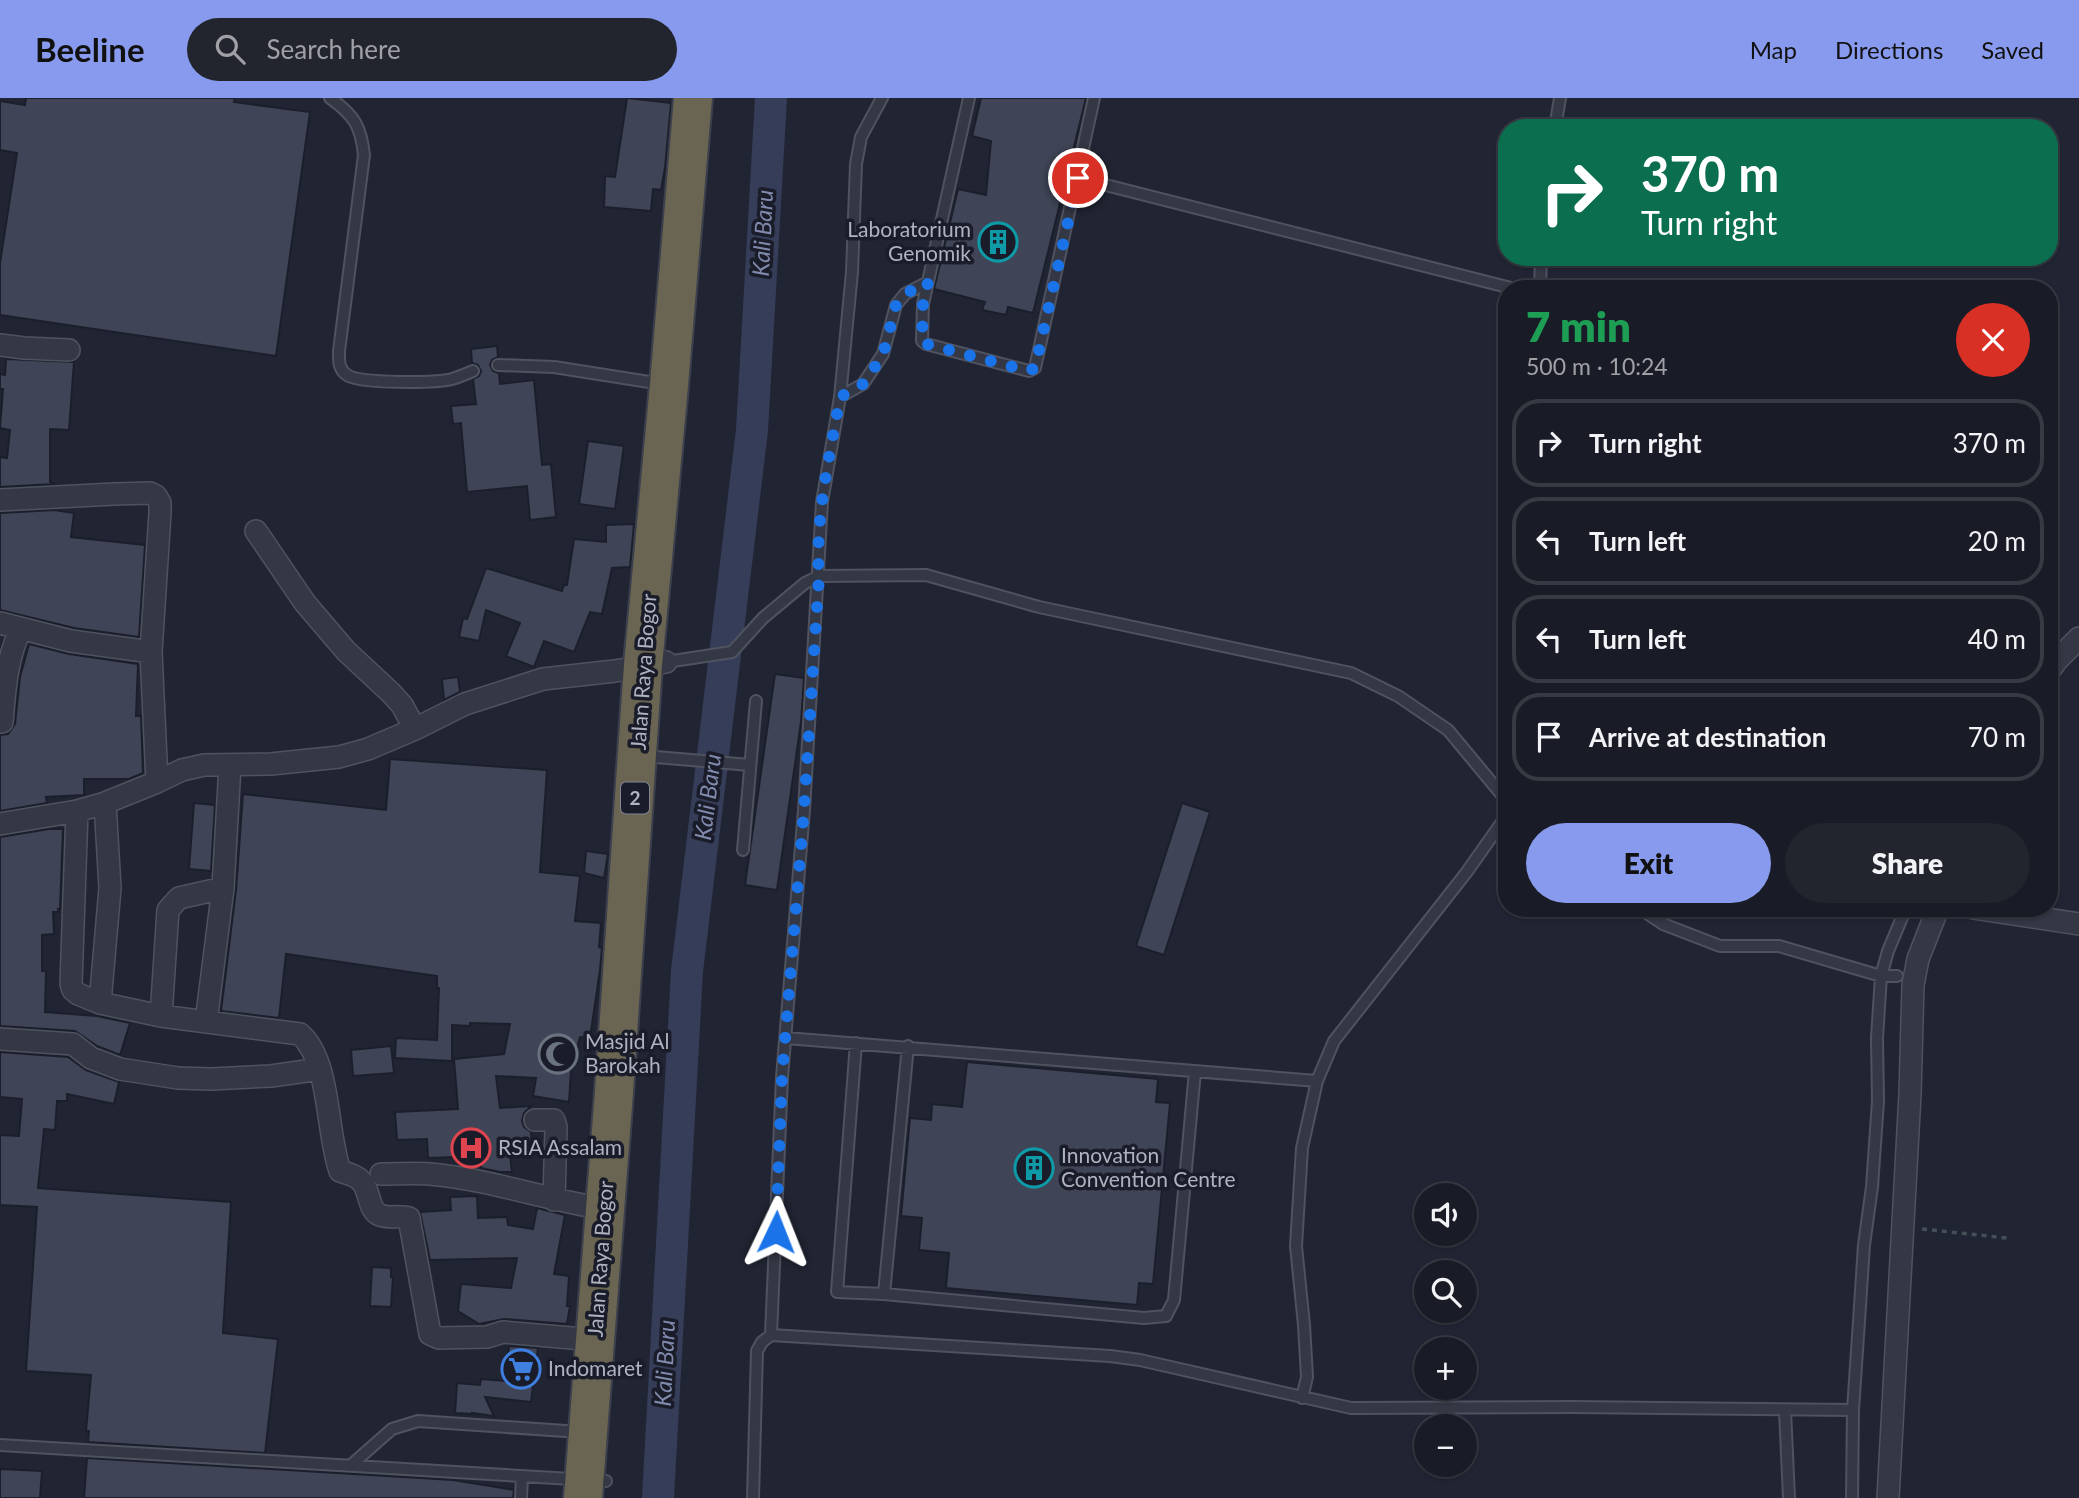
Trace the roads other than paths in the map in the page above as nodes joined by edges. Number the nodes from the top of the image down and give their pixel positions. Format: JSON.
{"nodes":[{"id":1,"x":330,"y":98,"type":"edge"},
{"id":2,"x":693,"y":98,"type":"edge"},
{"id":3,"x":714,"y":98,"type":"edge"},
{"id":4,"x":882,"y":98,"type":"edge"},
{"id":5,"x":968,"y":98,"type":"edge"},
{"id":6,"x":1094,"y":98,"type":"edge"},
{"id":7,"x":1560,"y":98,"type":"edge"},
{"id":8,"x":1556,"y":119,"type":"edge"},
{"id":9,"x":1078,"y":178,"type":"junction"},
{"id":10,"x":928,"y":282,"type":"junction"},
{"id":11,"x":1498,"y":285,"type":"edge"},
{"id":12,"x":0,"y":345,"type":"edge"},
{"id":13,"x":69,"y":350,"type":"dead end"},
{"id":14,"x":498,"y":365,"type":"dead end"},
{"id":15,"x":473,"y":371,"type":"dead end"},
{"id":16,"x":669,"y":385,"type":"junction"},
{"id":17,"x":840,"y":397,"type":"junction"},
{"id":18,"x":0,"y":500,"type":"edge"},
{"id":19,"x":256,"y":531,"type":"dead end"},
{"id":20,"x":819,"y":576,"type":"junction"},
{"id":21,"x":0,"y":623,"type":"edge"},
{"id":22,"x":22,"y":629,"type":"junction"},
{"id":23,"x":2079,"y":638,"type":"edge"},
{"id":24,"x":151,"y":652,"type":"junction"},
{"id":25,"x":2058,"y":661,"type":"edge"},
{"id":26,"x":654,"y":664,"type":"junction"},
{"id":27,"x":756,"y":701,"type":"dead end"},
{"id":28,"x":2,"y":722,"type":"dead end"},
{"id":29,"x":415,"y":729,"type":"junction"},
{"id":30,"x":663,"y":757,"type":"junction"},
{"id":31,"x":230,"y":765,"type":"junction"},
{"id":32,"x":750,"y":765,"type":"junction"},
{"id":33,"x":157,"y":782,"type":"junction"},
{"id":34,"x":1498,"y":790,"type":"edge"},
{"id":35,"x":105,"y":803,"type":"junction"},
{"id":36,"x":77,"y":811,"type":"junction"},
{"id":37,"x":0,"y":824,"type":"edge"},
{"id":38,"x":1498,"y":828,"type":"edge"},
{"id":39,"x":743,"y":850,"type":"dead end"},
{"id":40,"x":223,"y":888,"type":"junction"},
{"id":41,"x":1652,"y":917,"type":"edge"},
{"id":42,"x":1902,"y":917,"type":"edge"},
{"id":43,"x":1934,"y":917,"type":"edge"},
{"id":44,"x":2037,"y":917,"type":"edge"},
{"id":45,"x":2079,"y":923,"type":"edge"},
{"id":46,"x":1881,"y":976,"type":"junction"},
{"id":47,"x":1898,"y":976,"type":"dead end"},
{"id":48,"x":100,"y":1003,"type":"junction"},
{"id":49,"x":161,"y":1016,"type":"junction"},
{"id":50,"x":206,"y":1022,"type":"junction"},
{"id":51,"x":0,"y":1038,"type":"edge"},
{"id":52,"x":786,"y":1038,"type":"junction"},
{"id":53,"x":856,"y":1043,"type":"junction"},
{"id":54,"x":908,"y":1046,"type":"junction"},
{"id":55,"x":320,"y":1069,"type":"junction"},
{"id":56,"x":1195,"y":1071,"type":"junction"},
{"id":57,"x":1317,"y":1081,"type":"junction"},
{"id":58,"x":535,"y":1120,"type":"dead end"},
{"id":59,"x":381,"y":1174,"type":"dead end"},
{"id":60,"x":554,"y":1200,"type":"junction"},
{"id":61,"x":605,"y":1209,"type":"junction"},
{"id":62,"x":884,"y":1294,"type":"junction"},
{"id":63,"x":771,"y":1335,"type":"junction"},
{"id":64,"x":595,"y":1340,"type":"junction"},
{"id":65,"x":1302,"y":1398,"type":"junction"},
{"id":66,"x":1785,"y":1409,"type":"junction"},
{"id":67,"x":1853,"y":1410,"type":"junction"},
{"id":68,"x":588,"y":1433,"type":"junction"},
{"id":69,"x":0,"y":1445,"type":"edge"},
{"id":70,"x":350,"y":1466,"type":"junction"},
{"id":71,"x":522,"y":1477,"type":"junction"},
{"id":72,"x":594,"y":1489,"type":"edge"},
{"id":73,"x":521,"y":1498,"type":"edge"},
{"id":74,"x":753,"y":1498,"type":"edge"},
{"id":75,"x":1789,"y":1498,"type":"edge"},
{"id":76,"x":1852,"y":1498,"type":"edge"},
{"id":77,"x":1888,"y":1498,"type":"edge"}],
"edges":[{"from":1,"to":15,"type":"lane"},
{"from":2,"to":16,"type":"highway","name":"Jalan Raya Bogor","number":"2"},
{"from":3,"to":26,"type":"highway","name":"Jalan Raya Bogor","number":"2"},
{"from":4,"to":17,"type":"lane"},
{"from":5,"to":10,"type":"lane"},
{"from":6,"to":9,"type":"lane"},
{"from":7,"to":8,"type":"lane"},
{"from":9,"to":10,"type":"lane"},
{"from":9,"to":11,"type":"lane"},
{"from":10,"to":17,"type":"lane"},
{"from":12,"to":13,"type":"street"},
{"from":14,"to":16,"type":"lane"},
{"from":16,"to":26,"type":"highway","name":"Jalan Raya Bogor","number":"2"},
{"from":17,"to":20,"type":"lane"},
{"from":18,"to":24,"type":"street"},
{"from":19,"to":29,"type":"street"},
{"from":20,"to":26,"type":"lane"},
{"from":20,"to":34,"type":"lane"},
{"from":20,"to":52,"type":"lane"},
{"from":21,"to":22,"type":"street"},
{"from":22,"to":24,"type":"street"},
{"from":22,"to":28,"type":"street"},
{"from":23,"to":25,"type":"street"},
{"from":24,"to":33,"type":"street"},
{"from":26,"to":29,"type":"street"},
{"from":26,"to":30,"type":"highway","name":"Jalan Raya Bogor","number":"2"},
{"from":27,"to":32,"type":"lane"},
{"from":29,"to":31,"type":"street"},
{"from":30,"to":32,"type":"lane"},
{"from":30,"to":61,"type":"highway","name":"Jalan Raya Bogor","number":"2"},
{"from":30,"to":72,"type":"highway","name":"Jalan Raya Bogor","number":"2"},
{"from":31,"to":33,"type":"street"},
{"from":31,"to":40,"type":"street"},
{"from":32,"to":39,"type":"lane"},
{"from":33,"to":35,"type":"street"},
{"from":35,"to":36,"type":"street"},
{"from":35,"to":48,"type":"street"},
{"from":36,"to":37,"type":"street"},
{"from":36,"to":48,"type":"street"},
{"from":38,"to":57,"type":"lane"},
{"from":40,"to":49,"type":"street"},
{"from":40,"to":50,"type":"street"},
{"from":41,"to":46,"type":"lane"},
{"from":42,"to":46,"type":"lane"},
{"from":43,"to":77,"type":"street"},
{"from":44,"to":45,"type":"street"},
{"from":46,"to":47,"type":"lane"},
{"from":46,"to":67,"type":"lane"},
{"from":48,"to":49,"type":"street"},
{"from":49,"to":50,"type":"street"},
{"from":50,"to":55,"type":"street"},
{"from":51,"to":55,"type":"street"},
{"from":52,"to":53,"type":"lane"},
{"from":52,"to":63,"type":"lane"},
{"from":53,"to":54,"type":"lane"},
{"from":53,"to":62,"type":"lane"},
{"from":54,"to":56,"type":"lane"},
{"from":54,"to":62,"type":"lane"},
{"from":55,"to":64,"type":"street"},
{"from":56,"to":57,"type":"lane"},
{"from":56,"to":62,"type":"lane"},
{"from":57,"to":65,"type":"lane"},
{"from":58,"to":60,"type":"street"},
{"from":59,"to":60,"type":"street"},
{"from":60,"to":61,"type":"street"},
{"from":61,"to":64,"type":"highway","name":"Jalan Raya Bogor","number":"2"},
{"from":63,"to":65,"type":"lane"},
{"from":63,"to":74,"type":"lane"},
{"from":64,"to":68,"type":"highway","name":"Jalan Raya Bogor","number":"2"},
{"from":65,"to":66,"type":"lane"},
{"from":66,"to":67,"type":"lane"},
{"from":66,"to":75,"type":"lane"},
{"from":67,"to":76,"type":"lane"},
{"from":68,"to":70,"type":"lane"},
{"from":68,"to":72,"type":"highway","name":"Jalan Raya Bogor","number":"2"},
{"from":69,"to":70,"type":"lane"},
{"from":70,"to":71,"type":"lane"},
{"from":71,"to":72,"type":"lane"},
{"from":71,"to":73,"type":"lane"}]}
